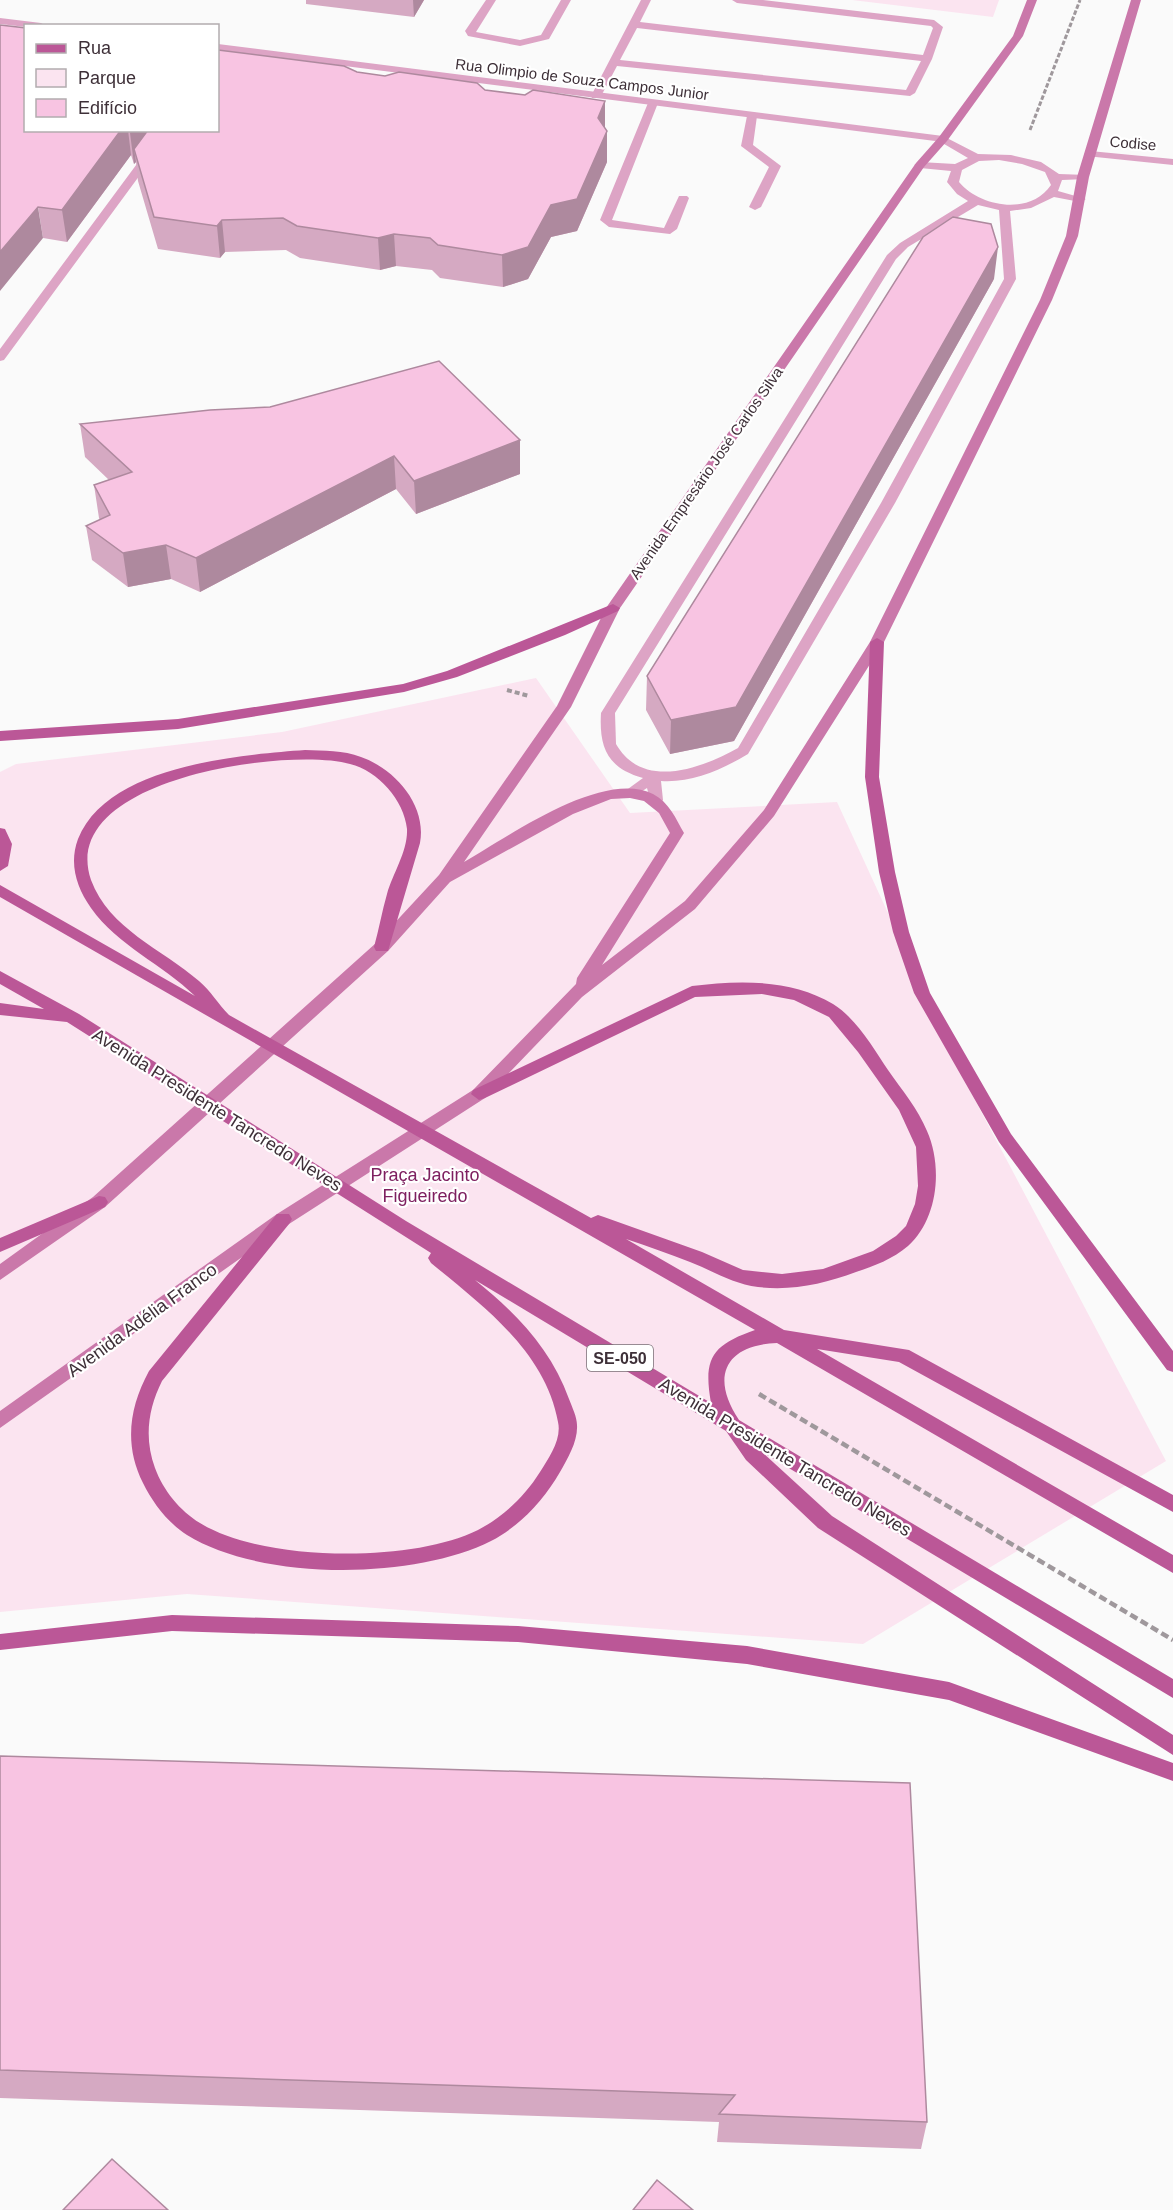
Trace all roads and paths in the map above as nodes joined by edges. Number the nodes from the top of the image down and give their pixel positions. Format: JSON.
{"nodes":[{"id":1,"x":490,"y":0,"type":"edge"},
{"id":2,"x":566,"y":0,"type":"edge"},
{"id":3,"x":646,"y":0,"type":"edge"},
{"id":4,"x":737,"y":0,"type":"edge"},
{"id":5,"x":1032,"y":0,"type":"edge"},
{"id":6,"x":1080,"y":0,"type":"edge"},
{"id":7,"x":1136,"y":0,"type":"edge"},
{"id":8,"x":0,"y":21,"type":"edge"},
{"id":9,"x":25,"y":24,"type":"edge"},
{"id":10,"x":633,"y":24,"type":"junction"},
{"id":11,"x":219,"y":48,"type":"edge"},
{"id":12,"x":927,"y":59,"type":"junction"},
{"id":13,"x":613,"y":62,"type":"junction"},
{"id":14,"x":596,"y":96,"type":"junction"},
{"id":15,"x":653,"y":103,"type":"junction"},
{"id":16,"x":752,"y":116,"type":"junction"},
{"id":17,"x":167,"y":132,"type":"edge"},
{"id":18,"x":943,"y":139,"type":"junction"},
{"id":19,"x":1027,"y":139,"type":"dead end"},
{"id":20,"x":1090,"y":154,"type":"junction"},
{"id":21,"x":976,"y":158,"type":"junction"},
{"id":22,"x":1173,"y":162,"type":"edge"},
{"id":23,"x":920,"y":165,"type":"junction"},
{"id":24,"x":957,"y":168,"type":"junction"},
{"id":25,"x":1054,"y":177,"type":"junction"},
{"id":26,"x":1083,"y":177,"type":"junction"},
{"id":27,"x":1052,"y":194,"type":"junction"},
{"id":28,"x":683,"y":198,"type":"dead end"},
{"id":29,"x":1080,"y":199,"type":"junction"},
{"id":30,"x":976,"y":201,"type":"junction"},
{"id":31,"x":1004,"y":206,"type":"junction"},
{"id":32,"x":755,"y":207,"type":"dead end"},
{"id":33,"x":0,"y":357,"type":"edge"},
{"id":34,"x":612,"y":609,"type":"junction"},
{"id":35,"x":877,"y":642,"type":"junction"},
{"id":36,"x":0,"y":736,"type":"edge"},
{"id":37,"x":653,"y":778,"type":"junction"},
{"id":38,"x":628,"y":794,"type":"junction"},
{"id":39,"x":656,"y":800,"type":"junction"},
{"id":40,"x":0,"y":833,"type":"edge"},
{"id":41,"x":0,"y":866,"type":"edge"},
{"id":42,"x":444,"y":879,"type":"junction"},
{"id":43,"x":0,"y":890,"type":"edge"},
{"id":44,"x":382,"y":947,"type":"junction"},
{"id":45,"x":0,"y":977,"type":"edge"},
{"id":46,"x":576,"y":993,"type":"junction"},
{"id":47,"x":0,"y":1009,"type":"edge"},
{"id":48,"x":73,"y":1018,"type":"junction"},
{"id":49,"x":223,"y":1019,"type":"junction"},
{"id":50,"x":479,"y":1094,"type":"junction"},
{"id":51,"x":99,"y":1202,"type":"junction"},
{"id":52,"x":558,"y":1207,"type":"junction"},
{"id":53,"x":283,"y":1219,"type":"junction"},
{"id":54,"x":400,"y":1226,"type":"junction"},
{"id":55,"x":0,"y":1245,"type":"edge"},
{"id":56,"x":0,"y":1273,"type":"edge"},
{"id":57,"x":1173,"y":1365,"type":"edge"},
{"id":58,"x":0,"y":1421,"type":"edge"},
{"id":59,"x":1173,"y":1504,"type":"edge"},
{"id":60,"x":1173,"y":1565,"type":"edge"},
{"id":61,"x":0,"y":1642,"type":"edge"},
{"id":62,"x":1173,"y":1689,"type":"edge"},
{"id":63,"x":1173,"y":1746,"type":"edge"},
{"id":64,"x":1173,"y":1772,"type":"edge"}],
"edges":[{"from":1,"to":2,"type":"street"},
{"from":3,"to":10,"type":"street"},
{"from":4,"to":12,"type":"street"},
{"from":5,"to":18,"type":"main road","name":"Avenida Empresário José Carlos Silva"},
{"from":6,"to":19,"type":"path"},
{"from":7,"to":20,"type":"main road"},
{"from":8,"to":9,"type":"street"},
{"from":10,"to":12,"type":"street"},
{"from":10,"to":13,"type":"street"},
{"from":11,"to":14,"type":"street","name":"Rua Olimpio de Souza Campos Junior"},
{"from":12,"to":13,"type":"street"},
{"from":13,"to":14,"type":"street"},
{"from":14,"to":15,"type":"street","name":"Rua Olimpio de Souza Campos Junior"},
{"from":15,"to":16,"type":"street","name":"Rua Olimpio de Souza Campos Junior"},
{"from":15,"to":28,"type":"street"},
{"from":16,"to":18,"type":"street","name":"Rua Olimpio de Souza Campos Junior"},
{"from":16,"to":32,"type":"street"},
{"from":17,"to":33,"type":"street"},
{"from":18,"to":21,"type":"street"},
{"from":18,"to":23,"type":"main road","name":"Avenida Empresário José Carlos Silva"},
{"from":20,"to":22,"type":"street","name":"Codise"},
{"from":20,"to":26,"type":"main road"},
{"from":21,"to":24,"type":"street"},
{"from":21,"to":25,"type":"street"},
{"from":23,"to":24,"type":"street"},
{"from":23,"to":34,"type":"main road","name":"Avenida Empresário José Carlos Silva"},
{"from":24,"to":30,"type":"street"},
{"from":25,"to":26,"type":"street"},
{"from":25,"to":27,"type":"street"},
{"from":26,"to":29,"type":"main road"},
{"from":27,"to":29,"type":"street"},
{"from":27,"to":31,"type":"street"},
{"from":29,"to":35,"type":"main road"},
{"from":30,"to":31,"type":"street"},
{"from":30,"to":37,"type":"street"},
{"from":31,"to":37,"type":"street"},
{"from":34,"to":36,"type":"main road"},
{"from":34,"to":42,"type":"main road","name":"Avenida Empresário José Carlos Silva"},
{"from":35,"to":46,"type":"main road"},
{"from":35,"to":57,"type":"main road"},
{"from":37,"to":38,"type":"street"},
{"from":37,"to":39,"type":"street"},
{"from":38,"to":39,"type":"main road"},
{"from":38,"to":42,"type":"main road"},
{"from":39,"to":46,"type":"main road"},
{"from":40,"to":41,"type":"main road"},
{"from":42,"to":44,"type":"main road","name":"Avenida Empresário José Carlos Silva"},
{"from":43,"to":49,"type":"main road"},
{"from":44,"to":49,"type":"main road"},
{"from":44,"to":51,"type":"main road","name":"Avenida Empresário José Carlos Silva"},
{"from":45,"to":48,"type":"main road","name":"Avenida Presidente Tancredo Neves"},
{"from":46,"to":50,"type":"main road"},
{"from":47,"to":48,"type":"main road"},
{"from":48,"to":54,"type":"main road","name":"Avenida Presidente Tancredo Neves","number":"SE-050"},
{"from":49,"to":52,"type":"main road"},
{"from":50,"to":52,"type":"main road"},
{"from":50,"to":53,"type":"main road","name":"Avenida Adélia Franco"},
{"from":51,"to":55,"type":"main road"},
{"from":51,"to":56,"type":"main road"},
{"from":52,"to":60,"type":"main road"},
{"from":53,"to":54,"type":"main road"},
{"from":53,"to":58,"type":"main road","name":"Avenida Adélia Franco"},
{"from":54,"to":62,"type":"main road","name":"Avenida Presidente Tancredo Neves","number":"SE-050"},
{"from":59,"to":63,"type":"main road"},
{"from":61,"to":64,"type":"main road"}]}
